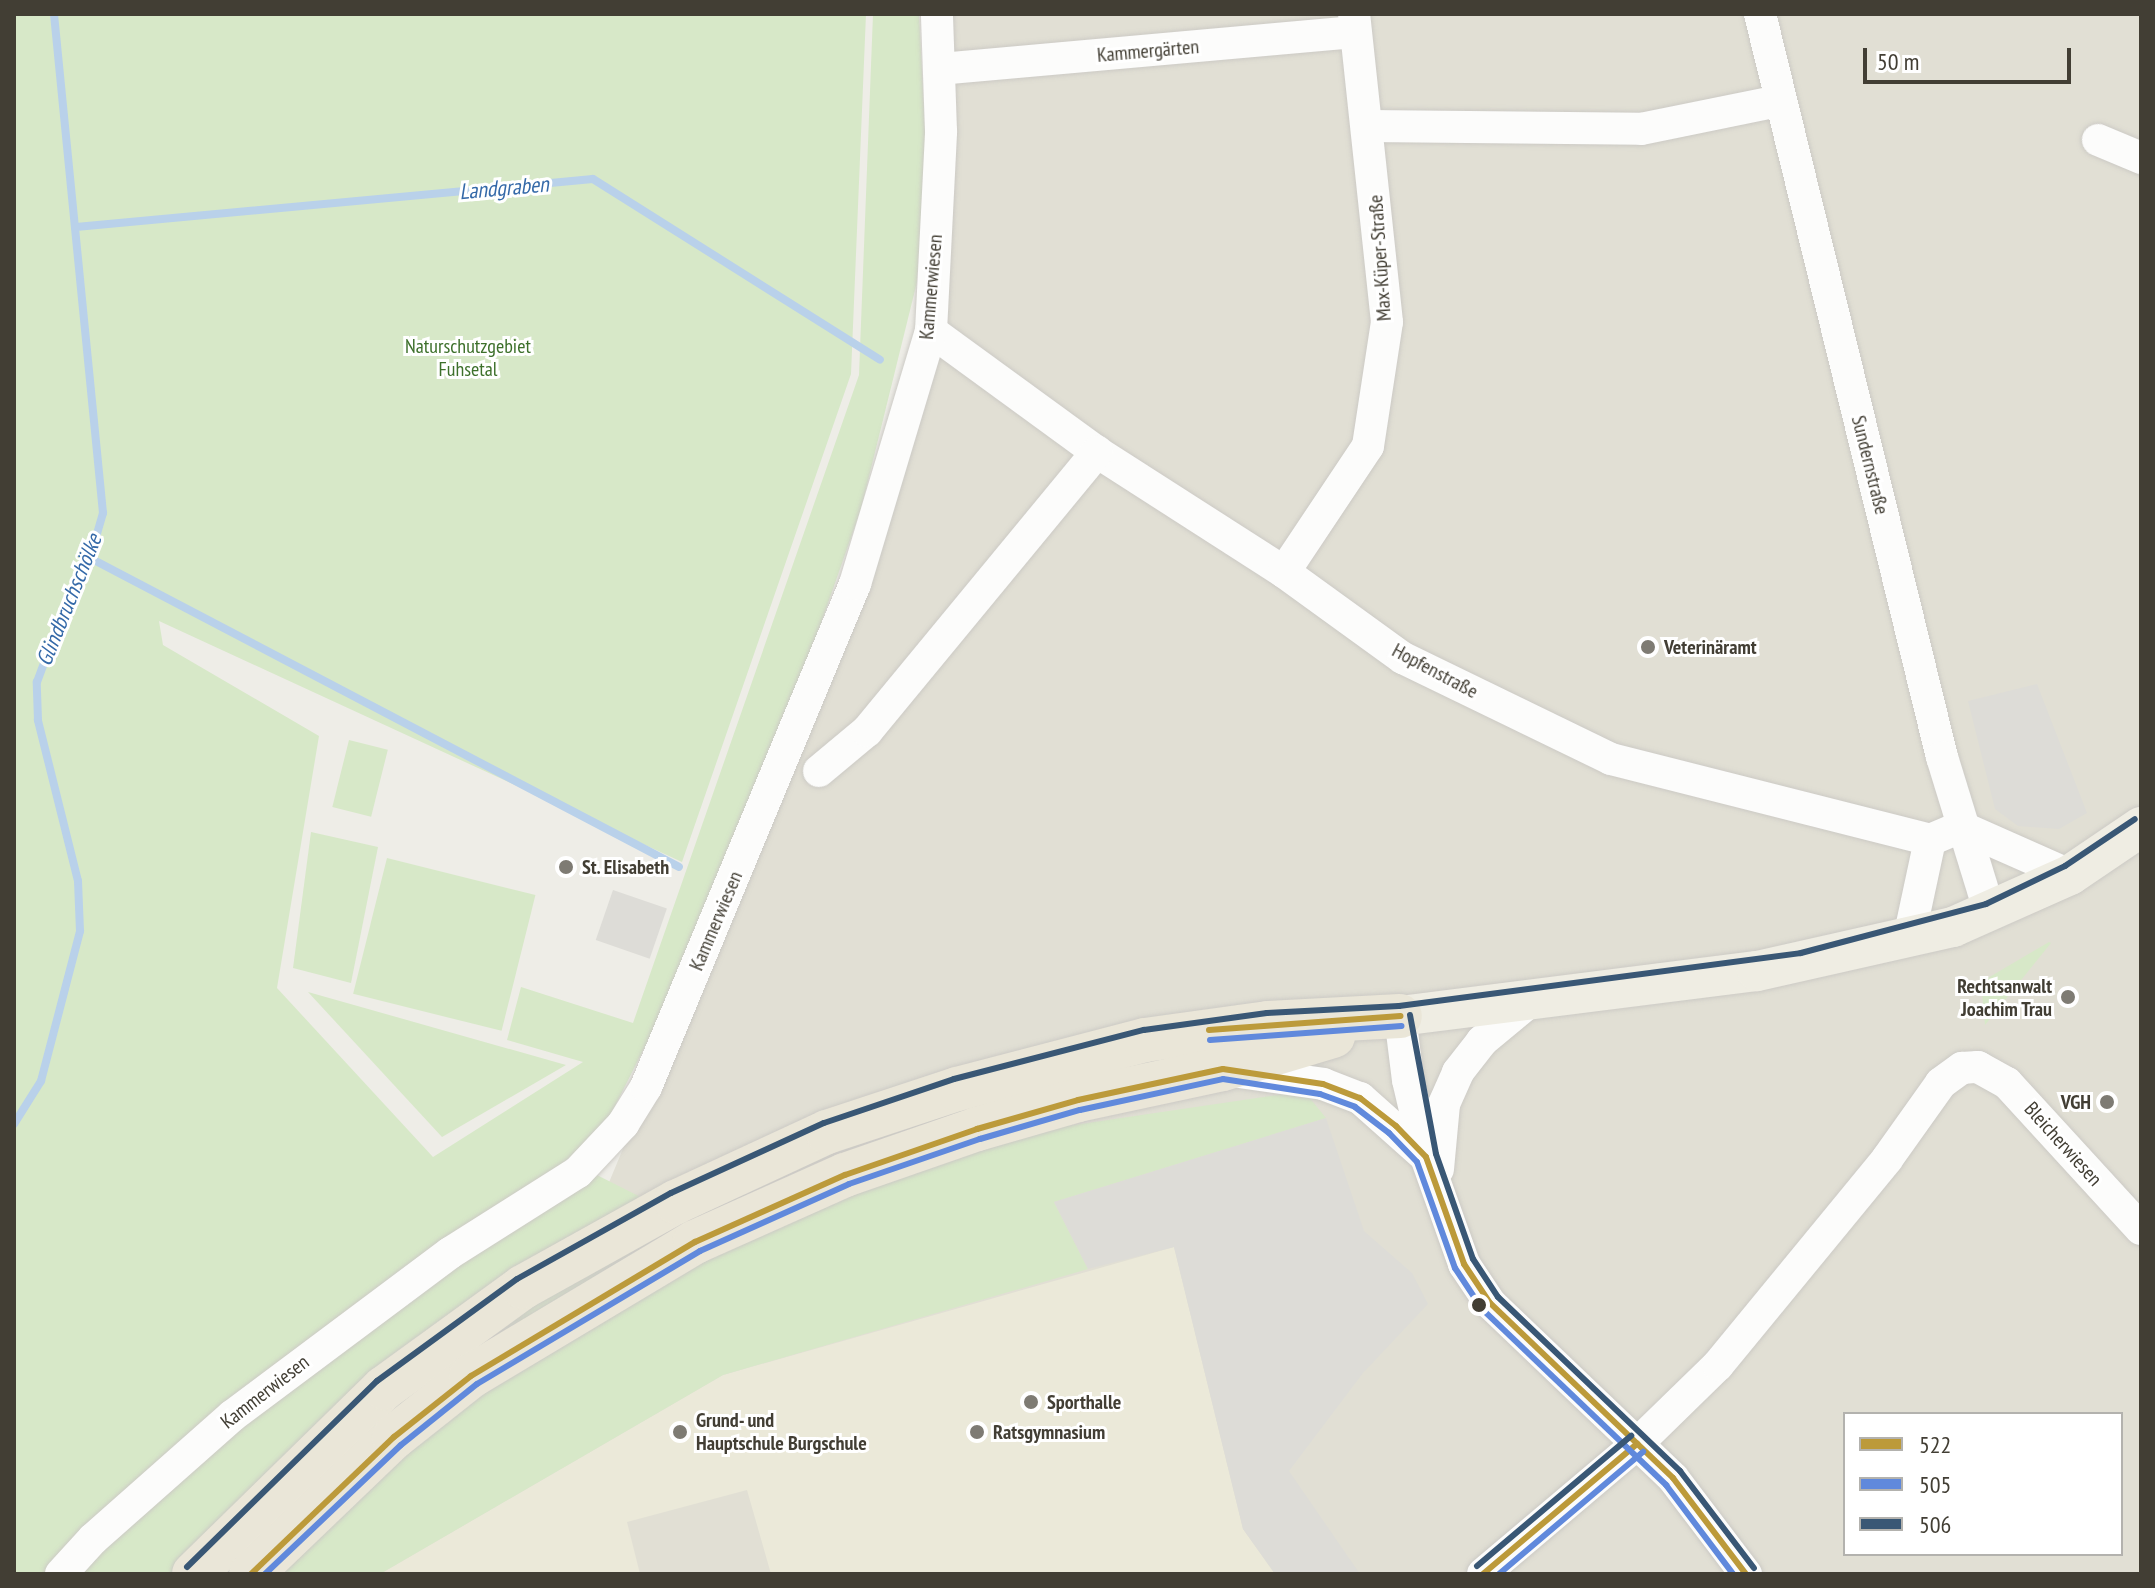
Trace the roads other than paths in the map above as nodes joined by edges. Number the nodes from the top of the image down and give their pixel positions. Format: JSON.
{"nodes":[{"id":1,"x":937,"y":14,"type":"edge"},
{"id":2,"x":1760,"y":14,"type":"edge"},
{"id":3,"x":1355,"y":23,"type":"edge"},
{"id":4,"x":940,"y":69,"type":"junction"},
{"id":5,"x":1779,"y":101,"type":"junction"},
{"id":6,"x":1369,"y":126,"type":"junction"},
{"id":7,"x":2098,"y":140,"type":"dead end"},
{"id":8,"x":2141,"y":158,"type":"edge"},
{"id":9,"x":931,"y":331,"type":"junction"},
{"id":10,"x":1097,"y":452,"type":"junction"},
{"id":11,"x":1284,"y":572,"type":"junction"},
{"id":12,"x":819,"y":771,"type":"dead end"},
{"id":13,"x":1961,"y":827,"type":"junction"},
{"id":14,"x":2141,"y":827,"type":"edge"},
{"id":15,"x":1930,"y":840,"type":"junction"},
{"id":16,"x":2070,"y":875,"type":"junction"},
{"id":17,"x":1990,"y":913,"type":"junction"},
{"id":18,"x":1909,"y":938,"type":"junction"},
{"id":19,"x":1535,"y":997,"type":"junction"},
{"id":20,"x":1400,"y":1016,"type":"junction"},
{"id":21,"x":1223,"y":1069,"type":"junction"},
{"id":22,"x":1426,"y":1157,"type":"junction"},
{"id":23,"x":1436,"y":1188,"type":"junction"},
{"id":24,"x":2141,"y":1229,"type":"edge"},
{"id":25,"x":1637,"y":1444,"type":"junction"},
{"id":26,"x":61,"y":1574,"type":"edge"},
{"id":27,"x":194,"y":1574,"type":"edge"},
{"id":28,"x":251,"y":1574,"type":"edge"},
{"id":29,"x":1483,"y":1574,"type":"edge"},
{"id":30,"x":1746,"y":1574,"type":"edge"}],
"edges":[{"from":1,"to":4,"type":"street","name":"Kammerwiesen"},
{"from":2,"to":5,"type":"street","name":"Sundernstraße"},
{"from":3,"to":4,"type":"street","name":"Kammergärten"},
{"from":3,"to":6,"type":"street","name":"Max-Küper-Straße"},
{"from":4,"to":9,"type":"street","name":"Kammerwiesen"},
{"from":5,"to":6,"type":"street"},
{"from":5,"to":13,"type":"street","name":"Sundernstraße"},
{"from":6,"to":11,"type":"street","name":"Max-Küper-Straße"},
{"from":7,"to":8,"type":"street"},
{"from":9,"to":10,"type":"street","name":"Hopfenstraße"},
{"from":9,"to":26,"type":"street","name":"Kammerwiesen"},
{"from":10,"to":11,"type":"street","name":"Hopfenstraße"},
{"from":10,"to":12,"type":"street"},
{"from":11,"to":15,"type":"street","name":"Hopfenstraße"},
{"from":13,"to":15,"type":"street"},
{"from":13,"to":16,"type":"street"},
{"from":13,"to":17,"type":"street","name":"Sundernstraße"},
{"from":14,"to":16,"type":"main road"},
{"from":15,"to":18,"type":"street"},
{"from":16,"to":17,"type":"main road"},
{"from":17,"to":18,"type":"main road"},
{"from":18,"to":19,"type":"main road"},
{"from":19,"to":20,"type":"main road"},
{"from":19,"to":23,"type":"street"},
{"from":20,"to":21,"type":"highway"},
{"from":20,"to":22,"type":"street"},
{"from":20,"to":27,"type":"highway"},
{"from":21,"to":22,"type":"street"},
{"from":21,"to":28,"type":"highway"},
{"from":22,"to":23,"type":"street"},
{"from":23,"to":25,"type":"street"},
{"from":24,"to":25,"type":"street","name":"Bleicherwiesen"},
{"from":25,"to":29,"type":"street"},
{"from":25,"to":30,"type":"street"}]}
